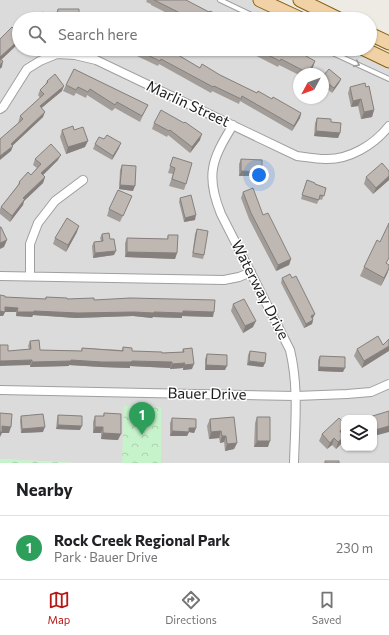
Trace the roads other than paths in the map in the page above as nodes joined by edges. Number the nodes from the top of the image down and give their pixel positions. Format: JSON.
{"nodes":[{"id":1,"x":220,"y":0,"type":"edge"},
{"id":2,"x":260,"y":0,"type":"edge"},
{"id":3,"x":299,"y":0,"type":"edge"},
{"id":4,"x":245,"y":12,"type":"edge"},
{"id":5,"x":285,"y":12,"type":"edge"},
{"id":6,"x":297,"y":12,"type":"edge"},
{"id":7,"x":324,"y":12,"type":"edge"},
{"id":8,"x":377,"y":37,"type":"edge"},
{"id":9,"x":389,"y":43,"type":"edge"},
{"id":10,"x":377,"y":55,"type":"edge"},
{"id":11,"x":52,"y":56,"type":"edge"},
{"id":12,"x":79,"y":56,"type":"edge"},
{"id":13,"x":339,"y":56,"type":"edge"},
{"id":14,"x":389,"y":61,"type":"edge"},
{"id":15,"x":389,"y":79,"type":"edge"},
{"id":16,"x":0,"y":110,"type":"edge"},
{"id":17,"x":232,"y":125,"type":"junction"},
{"id":18,"x":389,"y":126,"type":"edge"},
{"id":19,"x":83,"y":180,"type":"dead end"},
{"id":20,"x":252,"y":272,"type":"junction"},
{"id":21,"x":0,"y":276,"type":"edge"},
{"id":22,"x":30,"y":276,"type":"junction"},
{"id":23,"x":389,"y":384,"type":"edge"},
{"id":24,"x":0,"y":390,"type":"edge"},
{"id":25,"x":296,"y":396,"type":"junction"},
{"id":26,"x":294,"y":463,"type":"edge"}],
"edges":[{"from":1,"to":4,"type":"lane"},
{"from":2,"to":5,"type":"main road"},
{"from":3,"to":6,"type":"main road"},
{"from":3,"to":7,"type":"main road"},
{"from":8,"to":9,"type":"main road"},
{"from":10,"to":14,"type":"main road"},
{"from":11,"to":16,"type":"street","name":"Marlin Street"},
{"from":12,"to":17,"type":"street","name":"Marlin Street"},
{"from":13,"to":15,"type":"lane","one_way":true},
{"from":17,"to":18,"type":"street","name":"Marlin Street"},
{"from":17,"to":20,"type":"street","name":"Waterway Drive"},
{"from":19,"to":22,"type":"street"},
{"from":20,"to":22,"type":"street"},
{"from":20,"to":25,"type":"street","name":"Waterway Drive"},
{"from":21,"to":22,"type":"street"},
{"from":23,"to":25,"type":"street","name":"Bauer Drive"},
{"from":24,"to":25,"type":"street","name":"Bauer Drive"},
{"from":25,"to":26,"type":"street","name":"Waterway Drive"}]}
